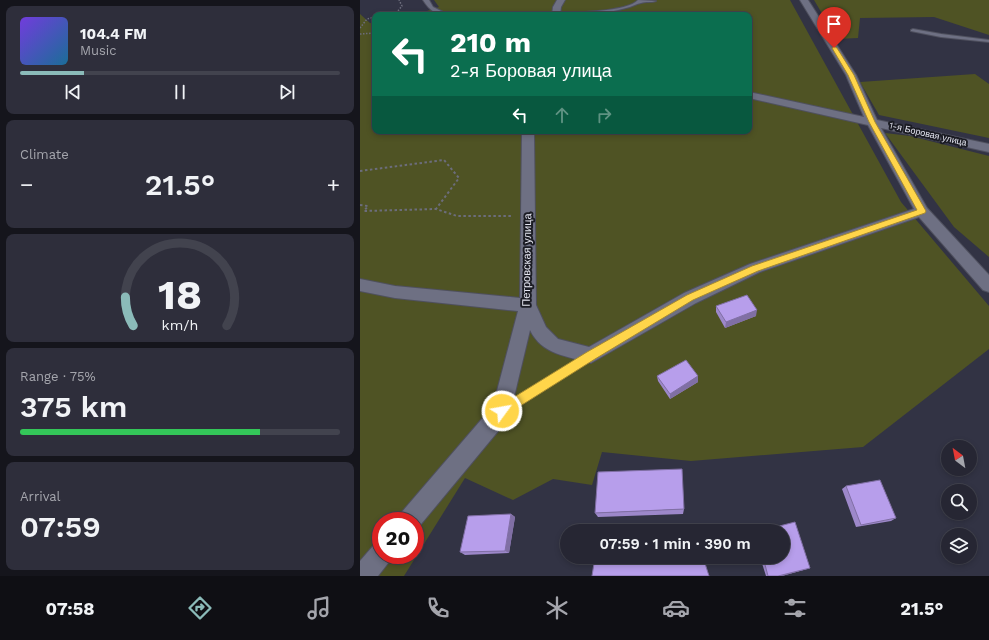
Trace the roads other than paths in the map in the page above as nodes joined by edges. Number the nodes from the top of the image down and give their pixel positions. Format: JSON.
{"nodes":[{"id":1,"x":426,"y":0,"type":"edge"},
{"id":2,"x":561,"y":0,"type":"edge"},
{"id":3,"x":804,"y":0,"type":"edge"},
{"id":4,"x":641,"y":1,"type":"edge"},
{"id":5,"x":654,"y":1,"type":"dead end"},
{"id":6,"x":440,"y":12,"type":"edge"},
{"id":7,"x":556,"y":12,"type":"edge"},
{"id":8,"x":586,"y":12,"type":"edge"},
{"id":9,"x":913,"y":30,"type":"dead end"},
{"id":10,"x":989,"y":41,"type":"edge"},
{"id":11,"x":752,"y":95,"type":"edge"},
{"id":12,"x":872,"y":122,"type":"junction"},
{"id":13,"x":528,"y":134,"type":"edge"},
{"id":14,"x":989,"y":148,"type":"edge"},
{"id":15,"x":922,"y":211,"type":"junction"},
{"id":16,"x":360,"y":285,"type":"edge"},
{"id":17,"x":989,"y":286,"type":"edge"},
{"id":18,"x":528,"y":305,"type":"junction"},
{"id":19,"x":591,"y":356,"type":"junction"},
{"id":20,"x":502,"y":411,"type":"junction"},
{"id":21,"x":417,"y":512,"type":"edge"},
{"id":22,"x":373,"y":564,"type":"edge"},
{"id":23,"x":363,"y":576,"type":"edge"}],
"edges":[{"from":1,"to":6,"type":"street"},
{"from":2,"to":7,"type":"street"},
{"from":3,"to":12,"type":"street"},
{"from":4,"to":5,"type":"lane"},
{"from":4,"to":8,"type":"lane"},
{"from":9,"to":10,"type":"lane"},
{"from":11,"to":12,"type":"street","name":"1-я Боровая улица"},
{"from":12,"to":14,"type":"street","name":"1-я Боровая улица"},
{"from":12,"to":15,"type":"street"},
{"from":13,"to":18,"type":"street","name":"Петровская улица"},
{"from":15,"to":17,"type":"street"},
{"from":15,"to":19,"type":"street"},
{"from":16,"to":18,"type":"street"},
{"from":18,"to":19,"type":"street"},
{"from":18,"to":20,"type":"street","name":"Петровская улица"},
{"from":19,"to":20,"type":"lane"},
{"from":20,"to":21,"type":"street","name":"Петровская улица"},
{"from":22,"to":23,"type":"street"}]}
